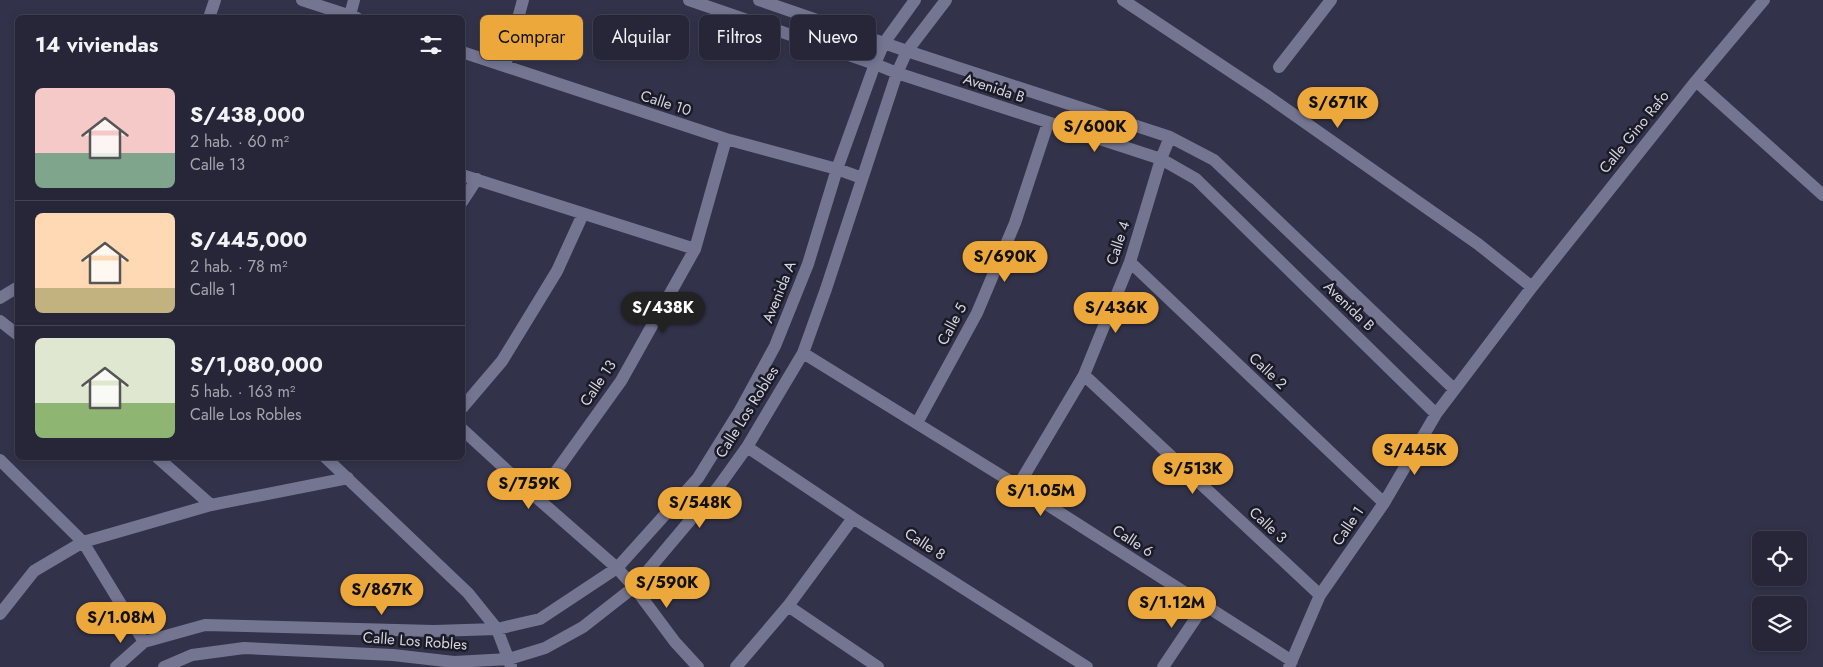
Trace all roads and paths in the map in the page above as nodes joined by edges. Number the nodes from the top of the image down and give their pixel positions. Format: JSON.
{"nodes":[{"id":1,"x":215,"y":0,"type":"edge"},
{"id":2,"x":302,"y":0,"type":"edge"},
{"id":3,"x":354,"y":0,"type":"edge"},
{"id":4,"x":523,"y":0,"type":"edge"},
{"id":5,"x":690,"y":0,"type":"edge"},
{"id":6,"x":759,"y":0,"type":"edge"},
{"id":7,"x":915,"y":0,"type":"edge"},
{"id":8,"x":946,"y":0,"type":"edge"},
{"id":9,"x":1123,"y":0,"type":"edge"},
{"id":10,"x":1331,"y":0,"type":"edge"},
{"id":11,"x":1764,"y":0,"type":"edge"},
{"id":12,"x":776,"y":3,"type":"edge"},
{"id":13,"x":318,"y":5,"type":"junction"},
{"id":14,"x":210,"y":15,"type":"edge"},
{"id":15,"x":316,"y":15,"type":"edge"},
{"id":16,"x":351,"y":15,"type":"edge"},
{"id":17,"x":354,"y":15,"type":"edge"},
{"id":18,"x":884,"y":43,"type":"junction"},
{"id":19,"x":907,"y":51,"type":"junction"},
{"id":20,"x":465,"y":53,"type":"edge"},
{"id":21,"x":875,"y":64,"type":"junction"},
{"id":22,"x":505,"y":66,"type":"junction"},
{"id":23,"x":1279,"y":67,"type":"dead end"},
{"id":24,"x":897,"y":74,"type":"junction"},
{"id":25,"x":1696,"y":81,"type":"junction"},
{"id":26,"x":1048,"y":123,"type":"junction"},
{"id":27,"x":1170,"y":137,"type":"junction"},
{"id":28,"x":726,"y":139,"type":"junction"},
{"id":29,"x":1162,"y":159,"type":"junction"},
{"id":30,"x":836,"y":169,"type":"junction"},
{"id":31,"x":465,"y":176,"type":"edge"},
{"id":32,"x":862,"y":178,"type":"junction"},
{"id":33,"x":477,"y":180,"type":"junction"},
{"id":34,"x":1823,"y":195,"type":"edge"},
{"id":35,"x":465,"y":198,"type":"edge"},
{"id":36,"x":582,"y":214,"type":"junction"},
{"id":37,"x":695,"y":249,"type":"junction"},
{"id":38,"x":1130,"y":262,"type":"junction"},
{"id":39,"x":1532,"y":287,"type":"junction"},
{"id":40,"x":15,"y":289,"type":"edge"},
{"id":41,"x":0,"y":298,"type":"edge"},
{"id":42,"x":0,"y":321,"type":"edge"},
{"id":43,"x":15,"y":333,"type":"edge"},
{"id":44,"x":803,"y":353,"type":"junction"},
{"id":45,"x":1084,"y":375,"type":"junction"},
{"id":46,"x":1454,"y":389,"type":"junction"},
{"id":47,"x":465,"y":405,"type":"edge"},
{"id":48,"x":1436,"y":414,"type":"junction"},
{"id":49,"x":917,"y":424,"type":"junction"},
{"id":50,"x":465,"y":431,"type":"edge"},
{"id":51,"x":747,"y":446,"type":"junction"},
{"id":52,"x":0,"y":460,"type":"edge"},
{"id":53,"x":160,"y":460,"type":"edge"},
{"id":54,"x":328,"y":460,"type":"edge"},
{"id":55,"x":348,"y":478,"type":"junction"},
{"id":56,"x":1018,"y":486,"type":"junction"},
{"id":57,"x":537,"y":498,"type":"junction"},
{"id":58,"x":1384,"y":503,"type":"junction"},
{"id":59,"x":210,"y":505,"type":"junction"},
{"id":60,"x":853,"y":518,"type":"junction"},
{"id":61,"x":83,"y":542,"type":"junction"},
{"id":62,"x":617,"y":568,"type":"junction"},
{"id":63,"x":634,"y":587,"type":"junction"},
{"id":64,"x":1320,"y":595,"type":"junction"},
{"id":65,"x":788,"y":606,"type":"junction"},
{"id":66,"x":1204,"y":606,"type":"junction"},
{"id":67,"x":0,"y":612,"type":"edge"},
{"id":68,"x":497,"y":629,"type":"junction"},
{"id":69,"x":144,"y":642,"type":"junction"},
{"id":70,"x":510,"y":663,"type":"edge"},
{"id":71,"x":1290,"y":664,"type":"edge"},
{"id":72,"x":116,"y":667,"type":"edge"},
{"id":73,"x":164,"y":667,"type":"edge"},
{"id":74,"x":698,"y":667,"type":"edge"},
{"id":75,"x":736,"y":667,"type":"edge"},
{"id":76,"x":878,"y":667,"type":"edge"},
{"id":77,"x":1087,"y":667,"type":"edge"},
{"id":78,"x":1163,"y":667,"type":"edge"}],
"edges":[{"from":1,"to":14,"type":"street"},
{"from":2,"to":13,"type":"street"},
{"from":3,"to":17,"type":"street"},
{"from":4,"to":22,"type":"street"},
{"from":5,"to":21,"type":"street","name":"Avenida B"},
{"from":6,"to":12,"type":"street","name":"Avenida B"},
{"from":7,"to":18,"type":"street","name":"Avenida A"},
{"from":8,"to":19,"type":"street","name":"Calle Los Robles"},
{"from":9,"to":39,"type":"street"},
{"from":10,"to":23,"type":"street"},
{"from":11,"to":25,"type":"street","name":"Calle Gino Rafo"},
{"from":12,"to":18,"type":"street","name":"Avenida B"},
{"from":13,"to":15,"type":"street"},
{"from":13,"to":16,"type":"street"},
{"from":18,"to":19,"type":"street","name":"Avenida B"},
{"from":18,"to":21,"type":"street","name":"Avenida A"},
{"from":19,"to":24,"type":"street","name":"Calle Los Robles"},
{"from":19,"to":27,"type":"street","name":"Avenida B"},
{"from":20,"to":22,"type":"street","name":"Calle 10"},
{"from":21,"to":24,"type":"street","name":"Avenida B"},
{"from":21,"to":30,"type":"street","name":"Avenida A"},
{"from":22,"to":28,"type":"street","name":"Calle 10"},
{"from":24,"to":26,"type":"street","name":"Avenida B"},
{"from":24,"to":32,"type":"street","name":"Calle Los Robles"},
{"from":25,"to":34,"type":"street"},
{"from":25,"to":39,"type":"street","name":"Calle Gino Rafo"},
{"from":26,"to":29,"type":"street","name":"Avenida B"},
{"from":26,"to":49,"type":"street","name":"Calle 5"},
{"from":27,"to":29,"type":"street","name":"Calle 4"},
{"from":27,"to":46,"type":"street","name":"Avenida B"},
{"from":28,"to":30,"type":"street","name":"Calle 10"},
{"from":28,"to":37,"type":"street","name":"Calle 13"},
{"from":29,"to":38,"type":"street","name":"Calle 4"},
{"from":29,"to":48,"type":"street","name":"Avenida B"},
{"from":30,"to":32,"type":"street","name":"Calle 10"},
{"from":30,"to":62,"type":"street","name":"Avenida A"},
{"from":31,"to":33,"type":"street"},
{"from":32,"to":44,"type":"street","name":"Calle Los Robles"},
{"from":33,"to":35,"type":"street"},
{"from":33,"to":36,"type":"street"},
{"from":36,"to":37,"type":"street"},
{"from":36,"to":47,"type":"street"},
{"from":37,"to":57,"type":"street","name":"Calle 13"},
{"from":38,"to":45,"type":"street","name":"Calle 4"},
{"from":38,"to":58,"type":"street","name":"Calle 2"},
{"from":39,"to":46,"type":"street","name":"Calle 1"},
{"from":40,"to":41,"type":"street"},
{"from":42,"to":43,"type":"street"},
{"from":44,"to":49,"type":"street","name":"Calle 6"},
{"from":44,"to":51,"type":"street","name":"Calle Los Robles"},
{"from":45,"to":56,"type":"street","name":"Calle 4"},
{"from":45,"to":64,"type":"street","name":"Calle 3"},
{"from":46,"to":48,"type":"street","name":"Calle 1"},
{"from":48,"to":58,"type":"street","name":"Calle 1"},
{"from":49,"to":56,"type":"street","name":"Calle 6"},
{"from":50,"to":57,"type":"street"},
{"from":51,"to":60,"type":"street","name":"Calle 8"},
{"from":51,"to":63,"type":"street","name":"Calle Los Robles"},
{"from":52,"to":61,"type":"street"},
{"from":53,"to":59,"type":"street"},
{"from":54,"to":55,"type":"street"},
{"from":55,"to":59,"type":"street"},
{"from":55,"to":68,"type":"street"},
{"from":56,"to":66,"type":"street","name":"Calle 6"},
{"from":57,"to":62,"type":"street"},
{"from":58,"to":64,"type":"street","name":"Calle 1"},
{"from":59,"to":61,"type":"street"},
{"from":60,"to":65,"type":"street"},
{"from":60,"to":77,"type":"street","name":"Calle 8"},
{"from":61,"to":67,"type":"street"},
{"from":61,"to":69,"type":"street"},
{"from":62,"to":63,"type":"street"},
{"from":62,"to":68,"type":"street","name":"Avenida A"},
{"from":63,"to":70,"type":"street","name":"Calle Los Robles"},
{"from":63,"to":74,"type":"street"},
{"from":64,"to":71,"type":"street","name":"Calle 1"},
{"from":65,"to":75,"type":"street"},
{"from":65,"to":76,"type":"street"},
{"from":66,"to":71,"type":"street","name":"Calle 6"},
{"from":66,"to":78,"type":"street"},
{"from":68,"to":69,"type":"street","name":"Avenida A"},
{"from":68,"to":70,"type":"street"},
{"from":69,"to":72,"type":"street"},
{"from":70,"to":73,"type":"street","name":"Calle Los Robles"}]}
